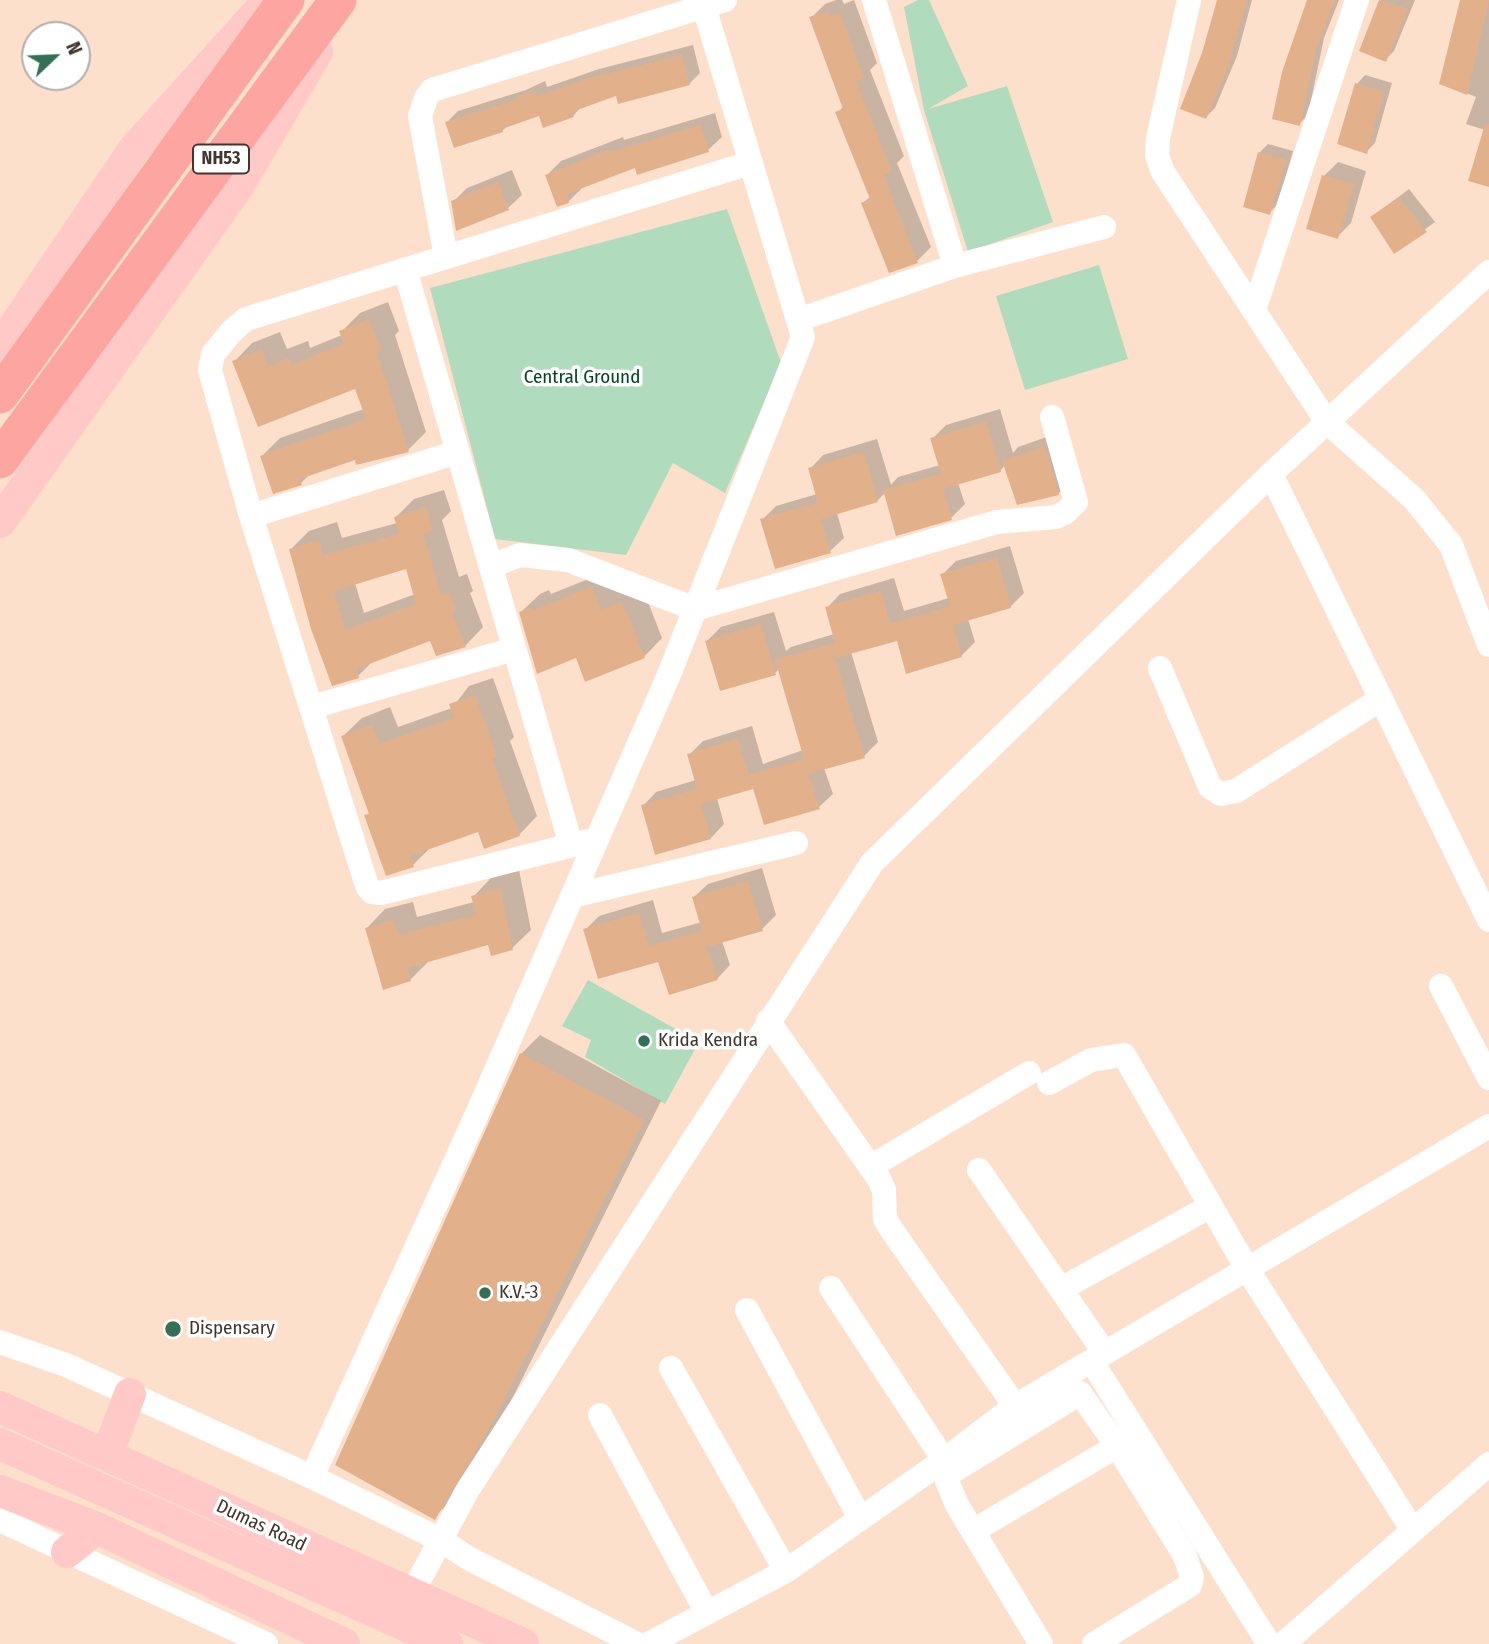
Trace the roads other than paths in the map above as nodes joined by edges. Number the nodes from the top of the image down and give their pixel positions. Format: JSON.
{"nodes":[{"id":1,"x":269,"y":0,"type":"edge"},
{"id":2,"x":286,"y":0,"type":"edge"},
{"id":3,"x":338,"y":0,"type":"edge"},
{"id":4,"x":348,"y":0,"type":"edge"},
{"id":5,"x":874,"y":0,"type":"edge"},
{"id":6,"x":1189,"y":0,"type":"edge"},
{"id":7,"x":1357,"y":0,"type":"edge"},
{"id":8,"x":710,"y":2,"type":"edge"},
{"id":9,"x":750,"y":163,"type":"junction"},
{"id":10,"x":1104,"y":227,"type":"dead end"},
{"id":11,"x":446,"y":257,"type":"junction"},
{"id":12,"x":955,"y":266,"type":"junction"},
{"id":13,"x":405,"y":269,"type":"junction"},
{"id":14,"x":1489,"y":272,"type":"edge"},
{"id":15,"x":1254,"y":310,"type":"junction"},
{"id":16,"x":798,"y":320,"type":"junction"},
{"id":17,"x":0,"y":346,"type":"edge"},
{"id":18,"x":0,"y":395,"type":"edge"},
{"id":19,"x":1052,"y":417,"type":"dead end"},
{"id":20,"x":1327,"y":422,"type":"junction"},
{"id":21,"x":458,"y":452,"type":"junction"},
{"id":22,"x":0,"y":460,"type":"edge"},
{"id":23,"x":1271,"y":474,"type":"junction"},
{"id":24,"x":251,"y":516,"type":"junction"},
{"id":25,"x":0,"y":522,"type":"edge"},
{"id":26,"x":491,"y":566,"type":"junction"},
{"id":27,"x":695,"y":610,"type":"junction"},
{"id":28,"x":1489,"y":645,"type":"edge"},
{"id":29,"x":514,"y":649,"type":"junction"},
{"id":30,"x":1160,"y":668,"type":"dead end"},
{"id":31,"x":1381,"y":699,"type":"junction"},
{"id":32,"x":312,"y":707,"type":"junction"},
{"id":33,"x":597,"y":839,"type":"junction"},
{"id":34,"x":796,"y":843,"type":"dead end"},
{"id":35,"x":571,"y":845,"type":"junction"},
{"id":36,"x":572,"y":896,"type":"junction"},
{"id":37,"x":1489,"y":920,"type":"edge"},
{"id":38,"x":1441,"y":986,"type":"dead end"},
{"id":39,"x":768,"y":1021,"type":"junction"},
{"id":40,"x":1489,"y":1077,"type":"edge"},
{"id":41,"x":1489,"y":1126,"type":"edge"},
{"id":42,"x":870,"y":1167,"type":"junction"},
{"id":43,"x":979,"y":1170,"type":"dead end"},
{"id":44,"x":1211,"y":1206,"type":"junction"},
{"id":45,"x":1246,"y":1267,"type":"junction"},
{"id":46,"x":831,"y":1288,"type":"dead end"},
{"id":47,"x":1061,"y":1289,"type":"junction"},
{"id":48,"x":747,"y":1310,"type":"dead end"},
{"id":49,"x":0,"y":1342,"type":"edge"},
{"id":50,"x":1098,"y":1357,"type":"junction"},
{"id":51,"x":671,"y":1368,"type":"dead end"},
{"id":52,"x":130,"y":1394,"type":"junction"},
{"id":53,"x":1015,"y":1406,"type":"junction"},
{"id":54,"x":0,"y":1407,"type":"edge"},
{"id":55,"x":600,"y":1415,"type":"dead end"},
{"id":56,"x":1127,"y":1440,"type":"junction"},
{"id":57,"x":0,"y":1444,"type":"edge"},
{"id":58,"x":107,"y":1455,"type":"junction"},
{"id":59,"x":944,"y":1460,"type":"junction"},
{"id":60,"x":1489,"y":1464,"type":"edge"},
{"id":61,"x":312,"y":1477,"type":"junction"},
{"id":62,"x":0,"y":1491,"type":"edge"},
{"id":63,"x":860,"y":1518,"type":"junction"},
{"id":64,"x":0,"y":1520,"type":"edge"},
{"id":65,"x":97,"y":1528,"type":"junction"},
{"id":66,"x":1412,"y":1529,"type":"junction"},
{"id":67,"x":973,"y":1531,"type":"junction"},
{"id":68,"x":439,"y":1539,"type":"junction"},
{"id":69,"x":67,"y":1552,"type":"junction"},
{"id":70,"x":1217,"y":1562,"type":"junction"},
{"id":71,"x":786,"y":1571,"type":"junction"},
{"id":72,"x":1192,"y":1577,"type":"junction"},
{"id":73,"x":411,"y":1595,"type":"junction"},
{"id":74,"x":707,"y":1613,"type":"junction"},
{"id":75,"x":265,"y":1644,"type":"edge"},
{"id":76,"x":344,"y":1644,"type":"edge"},
{"id":77,"x":447,"y":1644,"type":"edge"},
{"id":78,"x":523,"y":1644,"type":"edge"},
{"id":79,"x":636,"y":1644,"type":"edge"},
{"id":80,"x":648,"y":1644,"type":"edge"},
{"id":81,"x":1041,"y":1644,"type":"edge"},
{"id":82,"x":1094,"y":1644,"type":"edge"},
{"id":83,"x":1269,"y":1644,"type":"edge"},
{"id":84,"x":1283,"y":1644,"type":"edge"}],
"edges":[{"from":1,"to":17,"type":"main road"},
{"from":2,"to":18,"type":"highway","number":"NH53"},
{"from":3,"to":22,"type":"highway","number":"NH53"},
{"from":4,"to":25,"type":"main road"},
{"from":5,"to":12,"type":"street"},
{"from":6,"to":15,"type":"street"},
{"from":7,"to":15,"type":"street"},
{"from":8,"to":9,"type":"street"},
{"from":8,"to":11,"type":"street"},
{"from":9,"to":11,"type":"street"},
{"from":9,"to":16,"type":"street"},
{"from":10,"to":12,"type":"street"},
{"from":11,"to":13,"type":"street"},
{"from":12,"to":16,"type":"street"},
{"from":13,"to":21,"type":"street"},
{"from":13,"to":24,"type":"street"},
{"from":14,"to":20,"type":"street"},
{"from":15,"to":20,"type":"street"},
{"from":16,"to":27,"type":"street"},
{"from":19,"to":27,"type":"street"},
{"from":20,"to":23,"type":"street"},
{"from":20,"to":28,"type":"street"},
{"from":21,"to":24,"type":"street"},
{"from":21,"to":26,"type":"street"},
{"from":23,"to":31,"type":"street"},
{"from":23,"to":39,"type":"street"},
{"from":24,"to":32,"type":"street"},
{"from":26,"to":27,"type":"street"},
{"from":26,"to":29,"type":"street"},
{"from":27,"to":33,"type":"street"},
{"from":29,"to":32,"type":"street"},
{"from":29,"to":35,"type":"street"},
{"from":30,"to":31,"type":"street"},
{"from":31,"to":37,"type":"street"},
{"from":32,"to":35,"type":"street"},
{"from":33,"to":35,"type":"street"},
{"from":33,"to":36,"type":"street"},
{"from":34,"to":36,"type":"street"},
{"from":36,"to":61,"type":"street"},
{"from":38,"to":40,"type":"street"},
{"from":39,"to":42,"type":"street"},
{"from":39,"to":68,"type":"street"},
{"from":41,"to":45,"type":"street"},
{"from":42,"to":44,"type":"street"},
{"from":42,"to":53,"type":"street"},
{"from":43,"to":47,"type":"street"},
{"from":44,"to":45,"type":"street"},
{"from":44,"to":47,"type":"street"},
{"from":45,"to":50,"type":"street"},
{"from":45,"to":66,"type":"street"},
{"from":46,"to":59,"type":"street"},
{"from":47,"to":50,"type":"street"},
{"from":48,"to":63,"type":"street"},
{"from":49,"to":52,"type":"street"},
{"from":50,"to":53,"type":"street"},
{"from":50,"to":56,"type":"street"},
{"from":51,"to":71,"type":"street"},
{"from":52,"to":58,"type":"main road"},
{"from":52,"to":61,"type":"street"},
{"from":53,"to":59,"type":"street"},
{"from":54,"to":58,"type":"main road","name":"Dumas Road"},
{"from":55,"to":74,"type":"street"},
{"from":56,"to":67,"type":"street"},
{"from":56,"to":67,"type":"street"},
{"from":56,"to":70,"type":"street"},
{"from":56,"to":72,"type":"street"},
{"from":57,"to":77,"type":"main road"},
{"from":58,"to":73,"type":"main road","name":"Dumas Road"},
{"from":59,"to":63,"type":"street"},
{"from":60,"to":66,"type":"street"},
{"from":61,"to":68,"type":"street"},
{"from":62,"to":65,"type":"main road"},
{"from":63,"to":71,"type":"street"},
{"from":64,"to":69,"type":"street"},
{"from":65,"to":69,"type":"main road"},
{"from":65,"to":76,"type":"main road"},
{"from":66,"to":84,"type":"street"},
{"from":67,"to":81,"type":"street"},
{"from":68,"to":73,"type":"street"},
{"from":68,"to":79,"type":"street"},
{"from":69,"to":75,"type":"street"},
{"from":70,"to":72,"type":"street"},
{"from":70,"to":83,"type":"street"},
{"from":71,"to":74,"type":"street"},
{"from":72,"to":82,"type":"street"},
{"from":73,"to":78,"type":"main road","name":"Dumas Road"},
{"from":74,"to":80,"type":"street"}]}
